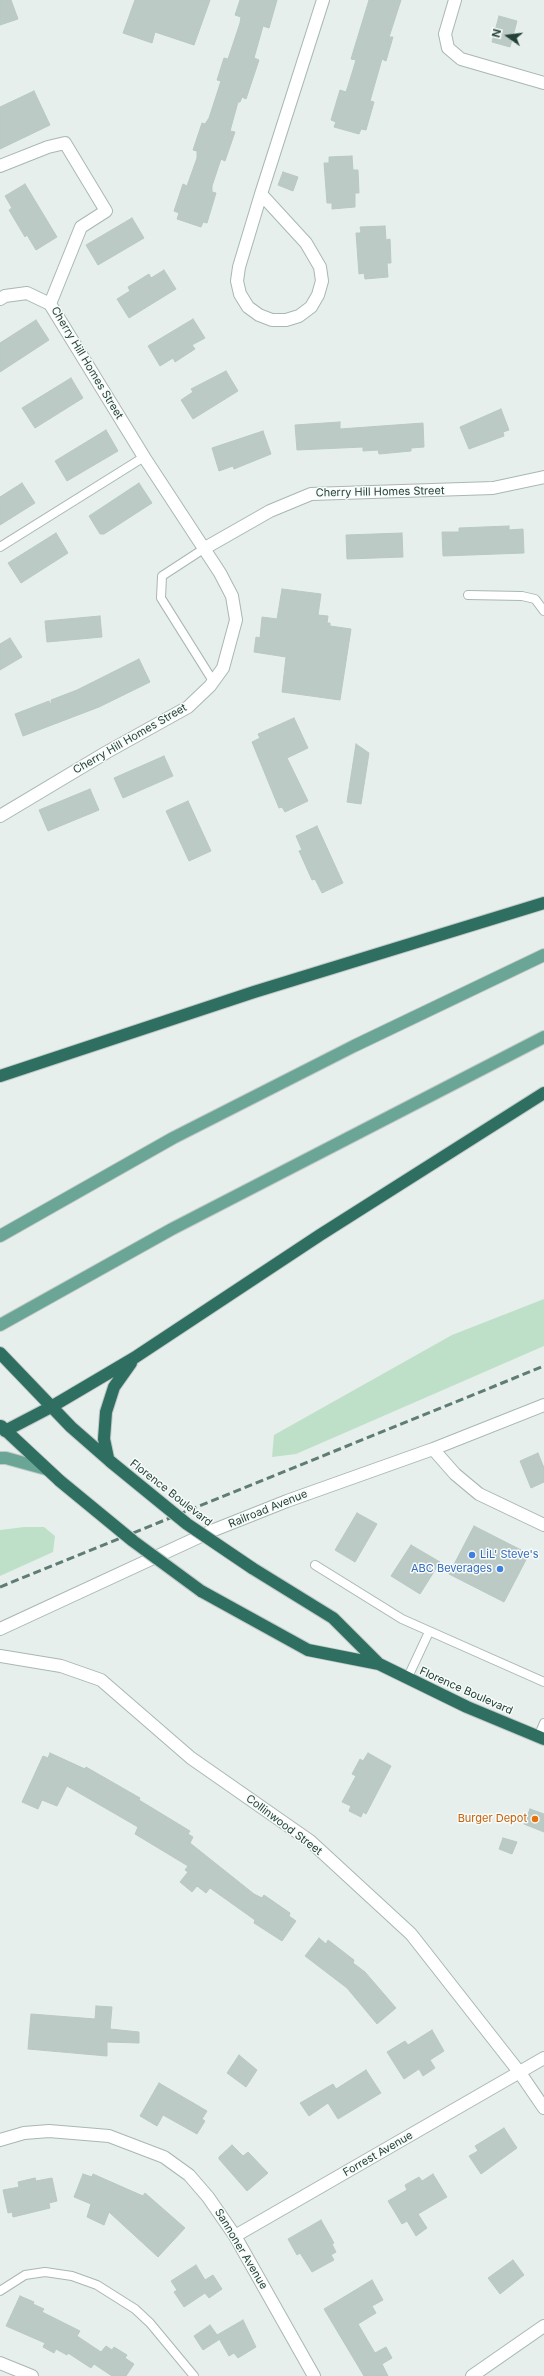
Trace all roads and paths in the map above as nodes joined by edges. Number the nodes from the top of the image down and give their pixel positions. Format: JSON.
{"nodes":[{"id":1,"x":323,"y":0,"type":"edge"},
{"id":2,"x":455,"y":0,"type":"edge"},
{"id":3,"x":544,"y":83,"type":"edge"},
{"id":4,"x":0,"y":166,"type":"edge"},
{"id":5,"x":261,"y":194,"type":"junction"},
{"id":6,"x":0,"y":299,"type":"edge"},
{"id":7,"x":50,"y":304,"type":"junction"},
{"id":8,"x":144,"y":458,"type":"junction"},
{"id":9,"x":544,"y":476,"type":"edge"},
{"id":10,"x":0,"y":547,"type":"edge"},
{"id":11,"x":205,"y":548,"type":"junction"},
{"id":12,"x":468,"y":595,"type":"dead end"},
{"id":13,"x":544,"y":611,"type":"edge"},
{"id":14,"x":213,"y":681,"type":"junction"},
{"id":15,"x":0,"y":816,"type":"edge"},
{"id":16,"x":544,"y":903,"type":"edge"},
{"id":17,"x":544,"y":955,"type":"edge"},
{"id":18,"x":544,"y":1037,"type":"edge"},
{"id":19,"x":0,"y":1076,"type":"edge"},
{"id":20,"x":544,"y":1093,"type":"edge"},
{"id":21,"x":0,"y":1236,"type":"edge"},
{"id":22,"x":0,"y":1325,"type":"edge"},
{"id":23,"x":0,"y":1353,"type":"edge"},
{"id":24,"x":134,"y":1358,"type":"junction"},
{"id":25,"x":544,"y":1406,"type":"edge"},
{"id":26,"x":51,"y":1407,"type":"junction"},
{"id":27,"x":2,"y":1430,"type":"edge"},
{"id":28,"x":433,"y":1449,"type":"junction"},
{"id":29,"x":0,"y":1458,"type":"edge"},
{"id":30,"x":110,"y":1460,"type":"junction"},
{"id":31,"x":46,"y":1469,"type":"junction"},
{"id":32,"x":544,"y":1525,"type":"edge"},
{"id":33,"x":315,"y":1565,"type":"dead end"},
{"id":34,"x":0,"y":1629,"type":"edge"},
{"id":35,"x":429,"y":1632,"type":"junction"},
{"id":36,"x":0,"y":1656,"type":"edge"},
{"id":37,"x":379,"y":1664,"type":"junction"},
{"id":38,"x":407,"y":1679,"type":"junction"},
{"id":39,"x":544,"y":1682,"type":"edge"},
{"id":40,"x":544,"y":1723,"type":"edge"},
{"id":41,"x":541,"y":1738,"type":"edge"},
{"id":42,"x":544,"y":2058,"type":"edge"},
{"id":43,"x":520,"y":2073,"type":"junction"},
{"id":44,"x":544,"y":2108,"type":"edge"},
{"id":45,"x":0,"y":2140,"type":"edge"},
{"id":46,"x":235,"y":2236,"type":"junction"},
{"id":47,"x":0,"y":2291,"type":"edge"},
{"id":48,"x":544,"y":2326,"type":"edge"},
{"id":49,"x":0,"y":2363,"type":"edge"},
{"id":50,"x":32,"y":2376,"type":"edge"},
{"id":51,"x":194,"y":2376,"type":"edge"},
{"id":52,"x":314,"y":2376,"type":"edge"},
{"id":53,"x":472,"y":2376,"type":"edge"}],
"edges":[{"from":1,"to":5,"type":"street"},
{"from":2,"to":3,"type":"street"},
{"from":4,"to":7,"type":"street"},
{"from":5,"to":5,"type":"street"},
{"from":6,"to":7,"type":"street","name":"Cherry Hill Homes Street"},
{"from":7,"to":8,"type":"street","name":"Cherry Hill Homes Street"},
{"from":8,"to":10,"type":"lane"},
{"from":8,"to":11,"type":"street","name":"Cherry Hill Homes Street"},
{"from":9,"to":11,"type":"street","name":"Cherry Hill Homes Street"},
{"from":11,"to":14,"type":"street","name":"Cherry Hill Homes Street"},
{"from":11,"to":14,"type":"lane"},
{"from":12,"to":13,"type":"lane"},
{"from":14,"to":15,"type":"street","name":"Cherry Hill Homes Street"},
{"from":16,"to":19,"type":"highway"},
{"from":17,"to":21,"type":"main road"},
{"from":18,"to":22,"type":"main road"},
{"from":20,"to":24,"type":"highway"},
{"from":23,"to":26,"type":"highway","name":"Florence Boulevard"},
{"from":24,"to":26,"type":"highway"},
{"from":24,"to":30,"type":"highway"},
{"from":25,"to":28,"type":"street","name":"Railroad Avenue"},
{"from":26,"to":27,"type":"highway"},
{"from":26,"to":30,"type":"highway","name":"Florence Boulevard"},
{"from":27,"to":31,"type":"highway","name":"Florence Boulevard"},
{"from":28,"to":32,"type":"street"},
{"from":28,"to":34,"type":"street","name":"Railroad Avenue"},
{"from":29,"to":31,"type":"main road"},
{"from":30,"to":37,"type":"highway","name":"Florence Boulevard","bridge":true},
{"from":31,"to":37,"type":"highway","name":"Florence Boulevard","bridge":true},
{"from":33,"to":35,"type":"lane"},
{"from":35,"to":38,"type":"lane"},
{"from":35,"to":39,"type":"lane"},
{"from":36,"to":43,"type":"street","name":"Collinwood Street"},
{"from":37,"to":38,"type":"highway","name":"Florence Boulevard"},
{"from":38,"to":41,"type":"highway","name":"Florence Boulevard"},
{"from":40,"to":41,"type":"lane"},
{"from":42,"to":43,"type":"street","name":"Forrest Avenue"},
{"from":43,"to":44,"type":"street","name":"Collinwood Street"},
{"from":43,"to":46,"type":"street","name":"Forrest Avenue"},
{"from":45,"to":46,"type":"street","name":"Sannoner Avenue"},
{"from":46,"to":52,"type":"street","name":"Sannoner Avenue"},
{"from":47,"to":51,"type":"lane"},
{"from":48,"to":53,"type":"street"},
{"from":49,"to":50,"type":"street"}]}
